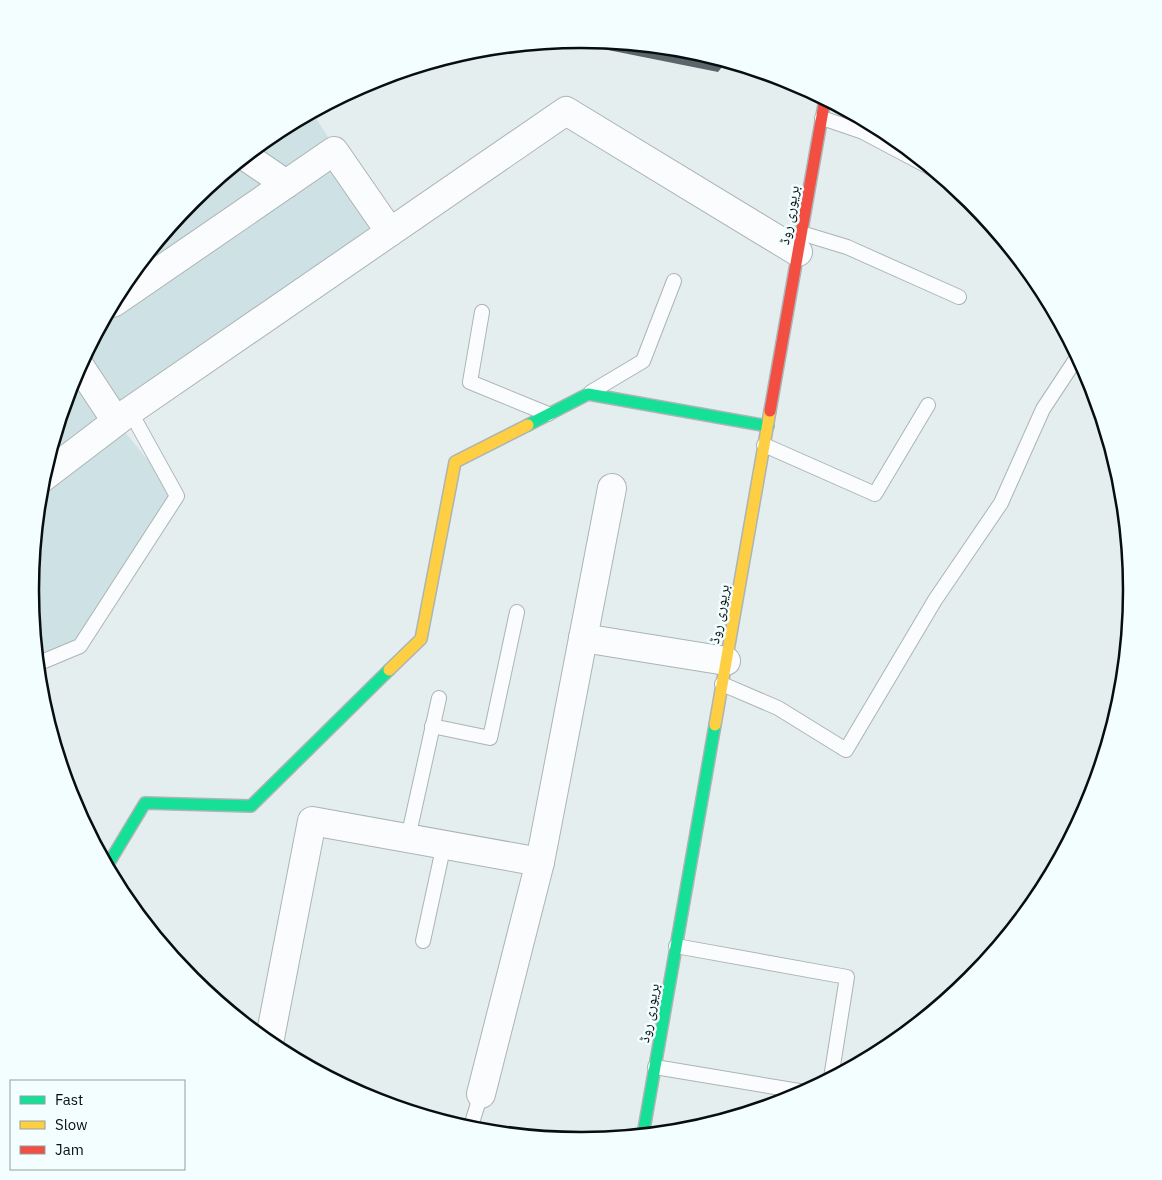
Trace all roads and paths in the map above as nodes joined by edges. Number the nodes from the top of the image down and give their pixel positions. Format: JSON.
{"nodes":[{"id":1,"x":824,"y":106,"type":"edge"},
{"id":2,"x":822,"y":118,"type":"junction"},
{"id":3,"x":898,"y":150,"type":"edge"},
{"id":4,"x":251,"y":160,"type":"edge"},
{"id":5,"x":286,"y":184,"type":"junction"},
{"id":6,"x":390,"y":232,"type":"junction"},
{"id":7,"x":800,"y":242,"type":"junction"},
{"id":8,"x":674,"y":281,"type":"dead end"},
{"id":9,"x":128,"y":291,"type":"edge"},
{"id":10,"x":959,"y":297,"type":"dead end"},
{"id":11,"x":482,"y":312,"type":"dead end"},
{"id":12,"x":1073,"y":363,"type":"edge"},
{"id":13,"x":85,"y":371,"type":"edge"},
{"id":14,"x":588,"y":394,"type":"junction"},
{"id":15,"x":928,"y":405,"type":"dead end"},
{"id":16,"x":549,"y":414,"type":"junction"},
{"id":17,"x":123,"y":416,"type":"junction"},
{"id":18,"x":768,"y":426,"type":"junction"},
{"id":19,"x":764,"y":445,"type":"junction"},
{"id":20,"x":52,"y":470,"type":"edge"},
{"id":21,"x":612,"y":488,"type":"dead end"},
{"id":22,"x":517,"y":612,"type":"dead end"},
{"id":23,"x":583,"y":638,"type":"junction"},
{"id":24,"x":43,"y":661,"type":"edge"},
{"id":25,"x":724,"y":672,"type":"junction"},
{"id":26,"x":439,"y":698,"type":"dead end"},
{"id":27,"x":432,"y":726,"type":"junction"},
{"id":28,"x":408,"y":838,"type":"junction"},
{"id":29,"x":444,"y":844,"type":"junction"},
{"id":30,"x":111,"y":860,"type":"edge"},
{"id":31,"x":540,"y":862,"type":"junction"},
{"id":32,"x":423,"y":941,"type":"dead end"},
{"id":33,"x":676,"y":946,"type":"junction"},
{"id":34,"x":271,"y":1034,"type":"edge"},
{"id":35,"x":655,"y":1067,"type":"junction"},
{"id":36,"x":832,"y":1070,"type":"edge"},
{"id":37,"x":792,"y":1090,"type":"edge"},
{"id":38,"x":480,"y":1094,"type":"joint"},
{"id":39,"x":472,"y":1121,"type":"edge"},
{"id":40,"x":643,"y":1129,"type":"edge"}],
"edges":[{"from":1,"to":2,"type":"main road","name":"بریوری روڈ"},
{"from":2,"to":3,"type":"lane"},
{"from":2,"to":7,"type":"main road","name":"بریوری روڈ"},
{"from":4,"to":5,"type":"street"},
{"from":5,"to":6,"type":"street"},
{"from":5,"to":9,"type":"street"},
{"from":6,"to":7,"type":"street"},
{"from":6,"to":17,"type":"street"},
{"from":7,"to":10,"type":"lane"},
{"from":7,"to":18,"type":"main road","name":"بریوری روڈ"},
{"from":8,"to":14,"type":"lane"},
{"from":11,"to":16,"type":"lane"},
{"from":12,"to":25,"type":"lane"},
{"from":13,"to":17,"type":"street"},
{"from":14,"to":16,"type":"main road"},
{"from":14,"to":18,"type":"main road"},
{"from":15,"to":19,"type":"lane"},
{"from":16,"to":30,"type":"main road"},
{"from":17,"to":20,"type":"street"},
{"from":17,"to":24,"type":"lane"},
{"from":18,"to":19,"type":"main road","name":"بریوری روڈ"},
{"from":19,"to":25,"type":"main road","name":"بریوری روڈ"},
{"from":21,"to":23,"type":"street"},
{"from":22,"to":27,"type":"lane"},
{"from":23,"to":25,"type":"street"},
{"from":23,"to":31,"type":"street"},
{"from":25,"to":33,"type":"main road","name":"بریوری روڈ"},
{"from":26,"to":27,"type":"lane"},
{"from":27,"to":28,"type":"lane"},
{"from":28,"to":29,"type":"street"},
{"from":28,"to":34,"type":"street"},
{"from":29,"to":31,"type":"street"},
{"from":29,"to":32,"type":"lane"},
{"from":31,"to":38,"type":"street"},
{"from":33,"to":35,"type":"main road","name":"بریوری روڈ"},
{"from":33,"to":36,"type":"lane"},
{"from":35,"to":37,"type":"lane"},
{"from":35,"to":40,"type":"main road","name":"بریوری روڈ"},
{"from":38,"to":39,"type":"lane"}]}
